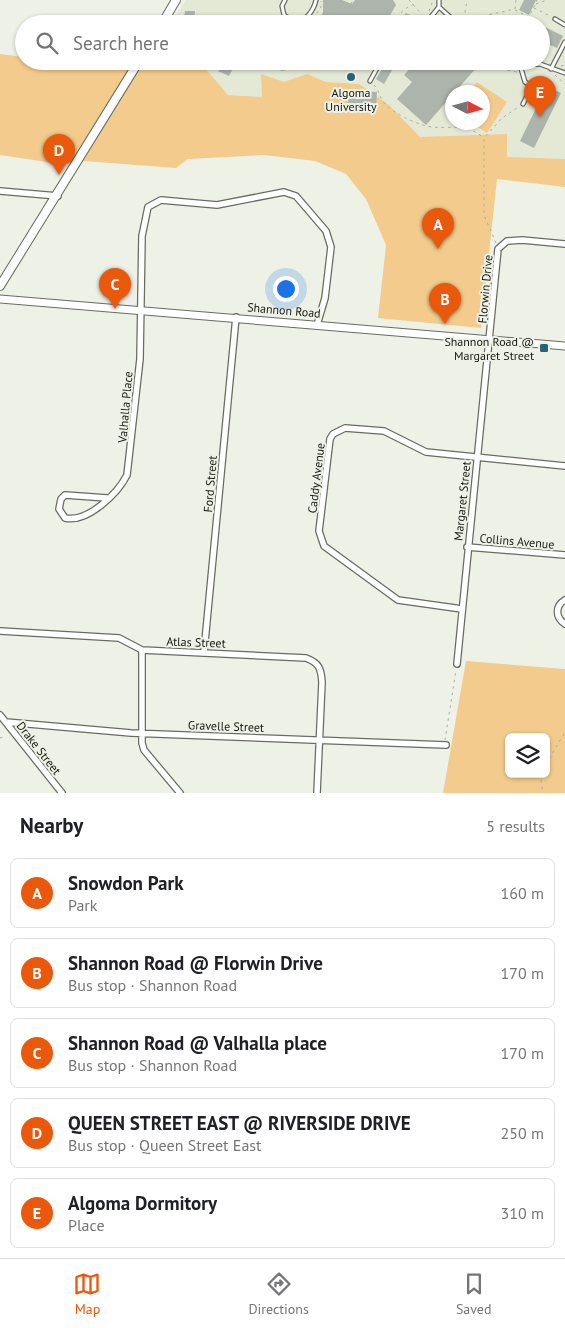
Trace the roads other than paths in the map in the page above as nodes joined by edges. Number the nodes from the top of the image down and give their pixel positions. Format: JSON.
{"nodes":[{"id":1,"x":176,"y":0,"type":"edge"},
{"id":2,"x":286,"y":0,"type":"edge"},
{"id":3,"x":316,"y":0,"type":"edge"},
{"id":4,"x":439,"y":0,"type":"edge"},
{"id":5,"x":439,"y":7,"type":"junction"},
{"id":6,"x":167,"y":15,"type":"edge"},
{"id":7,"x":284,"y":15,"type":"edge"},
{"id":8,"x":308,"y":15,"type":"edge"},
{"id":9,"x":432,"y":15,"type":"edge"},
{"id":10,"x":448,"y":15,"type":"edge"},
{"id":11,"x":555,"y":19,"type":"road end"},
{"id":12,"x":565,"y":25,"type":"edge"},
{"id":13,"x":565,"y":42,"type":"edge"},
{"id":14,"x":551,"y":69,"type":"joint"},
{"id":15,"x":134,"y":70,"type":"edge"},
{"id":16,"x":376,"y":70,"type":"edge"},
{"id":17,"x":521,"y":70,"type":"edge"},
{"id":18,"x":565,"y":73,"type":"edge"},
{"id":19,"x":370,"y":81,"type":"road end"},
{"id":20,"x":522,"y":104,"type":"road end"},
{"id":21,"x":0,"y":191,"type":"edge"},
{"id":22,"x":58,"y":196,"type":"junction"},
{"id":23,"x":565,"y":244,"type":"edge"},
{"id":24,"x":0,"y":286,"type":"edge"},
{"id":25,"x":0,"y":299,"type":"edge"},
{"id":26,"x":140,"y":309,"type":"junction"},
{"id":27,"x":236,"y":317,"type":"junction"},
{"id":28,"x":317,"y":325,"type":"junction"},
{"id":29,"x":491,"y":340,"type":"junction"},
{"id":30,"x":565,"y":346,"type":"edge"},
{"id":31,"x":476,"y":458,"type":"junction"},
{"id":32,"x":565,"y":466,"type":"edge"},
{"id":33,"x":107,"y":498,"type":"junction"},
{"id":34,"x":467,"y":547,"type":"junction"},
{"id":35,"x":565,"y":555,"type":"edge"},
{"id":36,"x":565,"y":600,"type":"edge"},
{"id":37,"x":462,"y":609,"type":"junction"},
{"id":38,"x":565,"y":624,"type":"edge"},
{"id":39,"x":0,"y":631,"type":"edge"},
{"id":40,"x":142,"y":650,"type":"junction"},
{"id":41,"x":204,"y":652,"type":"junction"},
{"id":42,"x":457,"y":664,"type":"road end"},
{"id":43,"x":0,"y":715,"type":"edge"},
{"id":44,"x":6,"y":722,"type":"junction"},
{"id":45,"x":142,"y":733,"type":"junction"},
{"id":46,"x":321,"y":738,"type":"junction"},
{"id":47,"x":444,"y":745,"type":"road end"},
{"id":48,"x":62,"y":793,"type":"edge"},
{"id":49,"x":180,"y":793,"type":"edge"},
{"id":50,"x":317,"y":793,"type":"edge"}],
"edges":[{"from":1,"to":6,"type":"main road"},
{"from":2,"to":7,"type":"lane"},
{"from":3,"to":8,"type":"lane"},
{"from":4,"to":5,"type":"lane"},
{"from":5,"to":9,"type":"lane"},
{"from":5,"to":10,"type":"lane"},
{"from":11,"to":12,"type":"lane"},
{"from":13,"to":14,"type":"lane"},
{"from":14,"to":18,"type":"lane"},
{"from":15,"to":22,"type":"main road"},
{"from":16,"to":19,"type":"lane"},
{"from":17,"to":20,"type":"lane"},
{"from":21,"to":22,"type":"street"},
{"from":22,"to":24,"type":"main road"},
{"from":23,"to":29,"type":"street","name":"Florwin Drive"},
{"from":25,"to":26,"type":"street","name":"Shannon Road"},
{"from":26,"to":27,"type":"street","name":"Shannon Road"},
{"from":26,"to":28,"type":"street","name":"Valhalla Place"},
{"from":26,"to":33,"type":"street","name":"Valhalla Place"},
{"from":27,"to":28,"type":"street","name":"Shannon Road"},
{"from":27,"to":41,"type":"street","name":"Ford Street"},
{"from":28,"to":29,"type":"street","name":"Shannon Road"},
{"from":29,"to":30,"type":"street","name":"Shannon Road"},
{"from":29,"to":31,"type":"street","name":"Margaret Street"},
{"from":31,"to":32,"type":"street","name":"Caddy Avenue"},
{"from":31,"to":34,"type":"street","name":"Margaret Street"},
{"from":31,"to":37,"type":"street","name":"Caddy Avenue"},
{"from":33,"to":33,"type":"street","name":"Valhalla Place"},
{"from":34,"to":35,"type":"street","name":"Collins Avenue"},
{"from":34,"to":37,"type":"street","name":"Margaret Street"},
{"from":36,"to":38,"type":"street"},
{"from":37,"to":42,"type":"street","name":"Margaret Street"},
{"from":39,"to":40,"type":"street","name":"Atlas Street"},
{"from":40,"to":41,"type":"street","name":"Atlas Street"},
{"from":40,"to":45,"type":"street"},
{"from":41,"to":46,"type":"street","name":"Atlas Street"},
{"from":43,"to":44,"type":"street","name":"Drake Street"},
{"from":44,"to":45,"type":"street","name":"Gravelle Street"},
{"from":44,"to":48,"type":"street","name":"Drake Street"},
{"from":45,"to":46,"type":"street","name":"Gravelle Street"},
{"from":45,"to":49,"type":"street"},
{"from":46,"to":47,"type":"street","name":"Gravelle Street"},
{"from":46,"to":50,"type":"street","name":"Atlas Street"}]}
